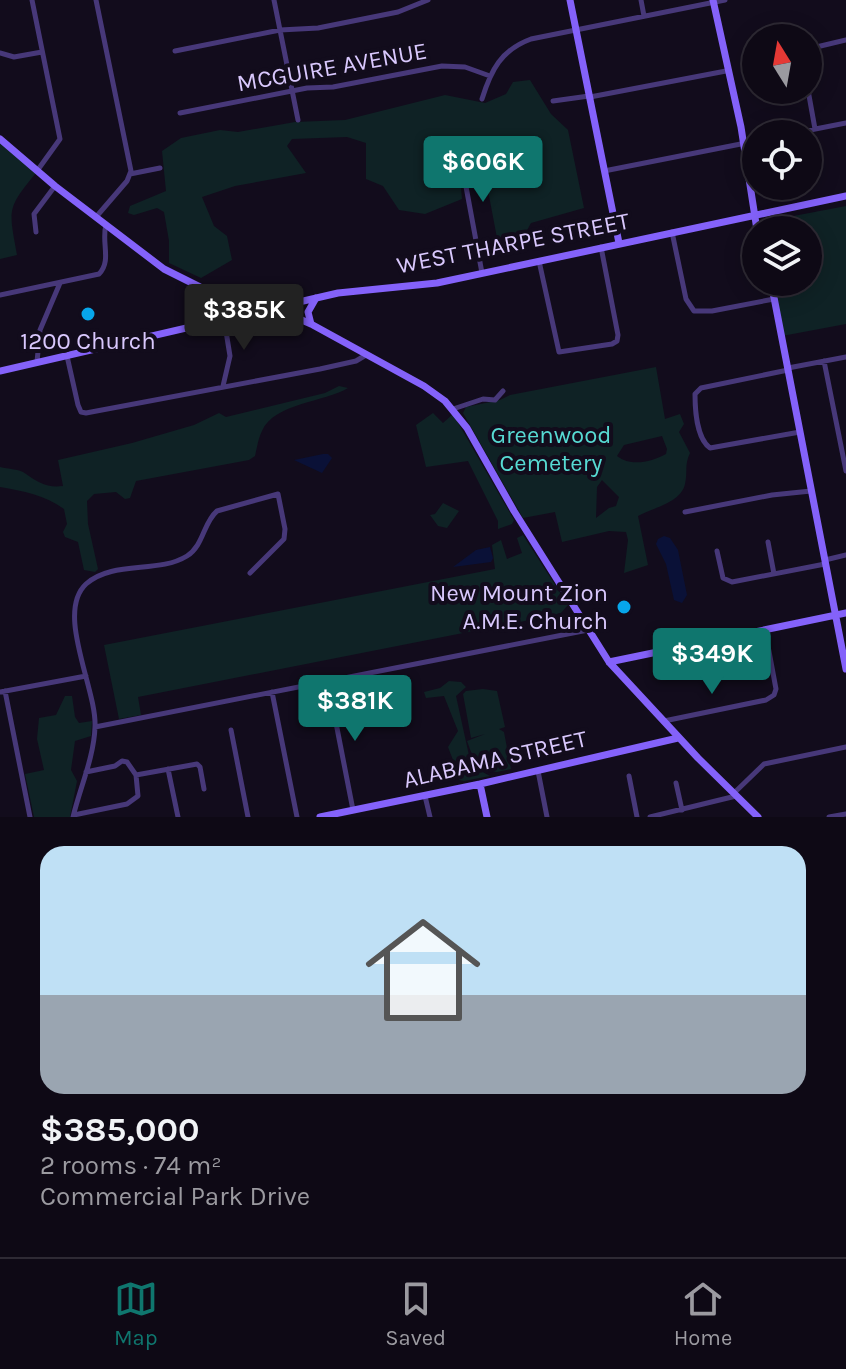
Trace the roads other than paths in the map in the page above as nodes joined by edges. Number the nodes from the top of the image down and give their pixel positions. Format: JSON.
{"nodes":[{"id":1,"x":32,"y":0,"type":"edge"},
{"id":2,"x":96,"y":0,"type":"edge"},
{"id":3,"x":274,"y":0,"type":"edge"},
{"id":4,"x":428,"y":0,"type":"edge"},
{"id":5,"x":570,"y":0,"type":"edge"},
{"id":6,"x":641,"y":0,"type":"edge"},
{"id":7,"x":725,"y":0,"type":"edge"},
{"id":8,"x":713,"y":1,"type":"edge"},
{"id":9,"x":644,"y":16,"type":"junction"},
{"id":10,"x":280,"y":30,"type":"junction"},
{"id":11,"x":576,"y":30,"type":"junction"},
{"id":12,"x":846,"y":40,"type":"edge"},
{"id":13,"x":822,"y":46,"type":"edge"},
{"id":14,"x":175,"y":51,"type":"dead end"},
{"id":15,"x":42,"y":52,"type":"junction"},
{"id":16,"x":0,"y":53,"type":"edge"},
{"id":17,"x":726,"y":71,"type":"junction"},
{"id":18,"x":490,"y":76,"type":"junction"},
{"id":19,"x":292,"y":91,"type":"junction"},
{"id":20,"x":589,"y":97,"type":"junction"},
{"id":21,"x":482,"y":99,"type":"dead end"},
{"id":22,"x":553,"y":101,"type":"dead end"},
{"id":23,"x":180,"y":113,"type":"dead end"},
{"id":24,"x":298,"y":120,"type":"dead end"},
{"id":25,"x":846,"y":123,"type":"edge"},
{"id":26,"x":822,"y":128,"type":"edge"},
{"id":27,"x":0,"y":139,"type":"edge"},
{"id":28,"x":742,"y":139,"type":"edge"},
{"id":29,"x":742,"y":143,"type":"edge"},
{"id":30,"x":462,"y":165,"type":"dead end"},
{"id":31,"x":160,"y":168,"type":"dead end"},
{"id":32,"x":37,"y":171,"type":"junction"},
{"id":33,"x":604,"y":171,"type":"junction"},
{"id":34,"x":130,"y":174,"type":"junction"},
{"id":35,"x":55,"y":186,"type":"junction"},
{"id":36,"x":846,"y":196,"type":"edge"},
{"id":37,"x":751,"y":200,"type":"edge"},
{"id":38,"x":753,"y":214,"type":"junction"},
{"id":39,"x":96,"y":218,"type":"junction"},
{"id":40,"x":106,"y":225,"type":"junction"},
{"id":41,"x":36,"y":232,"type":"dead end"},
{"id":42,"x":672,"y":232,"type":"junction"},
{"id":43,"x":619,"y":243,"type":"junction"},
{"id":44,"x":601,"y":247,"type":"junction"},
{"id":45,"x":539,"y":260,"type":"junction"},
{"id":46,"x":482,"y":273,"type":"junction"},
{"id":47,"x":60,"y":283,"type":"junction"},
{"id":48,"x":38,"y":287,"type":"junction"},
{"id":49,"x":216,"y":292,"type":"junction"},
{"id":50,"x":0,"y":295,"type":"edge"},
{"id":51,"x":773,"y":296,"type":"edge"},
{"id":52,"x":316,"y":298,"type":"junction"},
{"id":53,"x":774,"y":299,"type":"junction"},
{"id":54,"x":50,"y":304,"type":"junction"},
{"id":55,"x":274,"y":308,"type":"junction"},
{"id":56,"x":224,"y":319,"type":"junction"},
{"id":57,"x":214,"y":322,"type":"junction"},
{"id":58,"x":311,"y":324,"type":"junction"},
{"id":59,"x":366,"y":355,"type":"junction"},
{"id":60,"x":67,"y":356,"type":"junction"},
{"id":61,"x":846,"y":357,"type":"edge"},
{"id":62,"x":824,"y":361,"type":"junction"},
{"id":63,"x":37,"y":362,"type":"junction"},
{"id":64,"x":788,"y":369,"type":"junction"},
{"id":65,"x":0,"y":371,"type":"edge"},
{"id":66,"x":223,"y":386,"type":"junction"},
{"id":67,"x":503,"y":391,"type":"dead end"},
{"id":68,"x":453,"y":409,"type":"junction"},
{"id":69,"x":800,"y":432,"type":"junction"},
{"id":70,"x":846,"y":471,"type":"edge"},
{"id":71,"x":811,"y":491,"type":"junction"},
{"id":72,"x":685,"y":512,"type":"dead end"},
{"id":73,"x":768,"y":542,"type":"dead end"},
{"id":74,"x":717,"y":551,"type":"dead end"},
{"id":75,"x":846,"y":555,"type":"edge"},
{"id":76,"x":825,"y":562,"type":"junction"},
{"id":77,"x":250,"y":573,"type":"dead end"},
{"id":78,"x":774,"y":574,"type":"junction"},
{"id":79,"x":846,"y":613,"type":"edge"},
{"id":80,"x":836,"y":615,"type":"junction"},
{"id":81,"x":589,"y":630,"type":"junction"},
{"id":82,"x":765,"y":630,"type":"junction"},
{"id":83,"x":609,"y":662,"type":"junction"},
{"id":84,"x":846,"y":669,"type":"edge"},
{"id":85,"x":86,"y":676,"type":"junction"},
{"id":86,"x":328,"y":682,"type":"junction"},
{"id":87,"x":3,"y":692,"type":"edge"},
{"id":88,"x":272,"y":692,"type":"junction"},
{"id":89,"x":665,"y":723,"type":"junction"},
{"id":90,"x":95,"y":727,"type":"junction"},
{"id":91,"x":231,"y":730,"type":"dead end"},
{"id":92,"x":678,"y":738,"type":"junction"},
{"id":93,"x":663,"y":741,"type":"junction"},
{"id":94,"x":846,"y":747,"type":"edge"},
{"id":95,"x":168,"y":769,"type":"junction"},
{"id":96,"x":538,"y":771,"type":"junction"},
{"id":97,"x":86,"y":772,"type":"junction"},
{"id":98,"x":136,"y":775,"type":"junction"},
{"id":99,"x":629,"y":776,"type":"dead end"},
{"id":100,"x":676,"y":783,"type":"dead end"},
{"id":101,"x":480,"y":784,"type":"junction"},
{"id":102,"x":204,"y":789,"type":"dead end"},
{"id":103,"x":735,"y":795,"type":"junction"},
{"id":104,"x":425,"y":796,"type":"junction"},
{"id":105,"x":353,"y":810,"type":"junction"},
{"id":106,"x":682,"y":810,"type":"junction"},
{"id":107,"x":846,"y":814,"type":"edge"},
{"id":108,"x":73,"y":816,"type":"edge"},
{"id":109,"x":30,"y":817,"type":"edge"},
{"id":110,"x":178,"y":817,"type":"edge"},
{"id":111,"x":248,"y":817,"type":"edge"},
{"id":112,"x":297,"y":817,"type":"edge"},
{"id":113,"x":320,"y":817,"type":"edge"},
{"id":114,"x":430,"y":817,"type":"edge"},
{"id":115,"x":487,"y":817,"type":"edge"},
{"id":116,"x":547,"y":817,"type":"edge"},
{"id":117,"x":637,"y":817,"type":"edge"},
{"id":118,"x":650,"y":817,"type":"edge"},
{"id":119,"x":758,"y":817,"type":"edge"},
{"id":120,"x":829,"y":817,"type":"edge"}],
"edges":[{"from":1,"to":15,"type":"street"},
{"from":2,"to":34,"type":"street"},
{"from":3,"to":10,"type":"street"},
{"from":4,"to":10,"type":"street"},
{"from":5,"to":11,"type":"main road"},
{"from":6,"to":9,"type":"street"},
{"from":7,"to":8,"type":"street"},
{"from":8,"to":9,"type":"street"},
{"from":8,"to":17,"type":"main road"},
{"from":9,"to":11,"type":"street"},
{"from":10,"to":14,"type":"street"},
{"from":10,"to":19,"type":"street"},
{"from":11,"to":18,"type":"street"},
{"from":11,"to":20,"type":"main road"},
{"from":12,"to":13,"type":"street"},
{"from":15,"to":16,"type":"street"},
{"from":15,"to":32,"type":"street"},
{"from":17,"to":20,"type":"street"},
{"from":17,"to":28,"type":"main road"},
{"from":18,"to":19,"type":"street","name":"MCGUIRE AVENUE"},
{"from":18,"to":21,"type":"street"},
{"from":19,"to":23,"type":"street","name":"MCGUIRE AVENUE"},
{"from":19,"to":24,"type":"street"},
{"from":20,"to":22,"type":"street"},
{"from":20,"to":33,"type":"main road"},
{"from":25,"to":26,"type":"street"},
{"from":27,"to":32,"type":"main road"},
{"from":29,"to":33,"type":"street"},
{"from":30,"to":46,"type":"street"},
{"from":31,"to":34,"type":"street"},
{"from":32,"to":35,"type":"main road"},
{"from":33,"to":43,"type":"main road"},
{"from":34,"to":39,"type":"street"},
{"from":35,"to":39,"type":"main road"},
{"from":35,"to":41,"type":"street"},
{"from":36,"to":38,"type":"main road","name":"WEST THARPE STREET"},
{"from":37,"to":38,"type":"main road"},
{"from":38,"to":42,"type":"main road","name":"WEST THARPE STREET"},
{"from":39,"to":40,"type":"main road"},
{"from":40,"to":47,"type":"street"},
{"from":40,"to":49,"type":"main road"},
{"from":42,"to":43,"type":"main road","name":"WEST THARPE STREET"},
{"from":42,"to":53,"type":"street"},
{"from":43,"to":44,"type":"main road","name":"WEST THARPE STREET"},
{"from":44,"to":45,"type":"main road","name":"WEST THARPE STREET"},
{"from":44,"to":45,"type":"street"},
{"from":45,"to":46,"type":"main road","name":"WEST THARPE STREET"},
{"from":46,"to":52,"type":"main road","name":"WEST THARPE STREET"},
{"from":47,"to":48,"type":"street"},
{"from":47,"to":54,"type":"street"},
{"from":48,"to":50,"type":"street"},
{"from":48,"to":54,"type":"street"},
{"from":49,"to":55,"type":"main road"},
{"from":49,"to":57,"type":"main road"},
{"from":51,"to":53,"type":"main road"},
{"from":52,"to":55,"type":"main road","name":"WEST THARPE STREET"},
{"from":52,"to":58,"type":"main road"},
{"from":53,"to":64,"type":"main road"},
{"from":54,"to":63,"type":"street"},
{"from":55,"to":56,"type":"main road","name":"WEST THARPE STREET"},
{"from":55,"to":58,"type":"main road"},
{"from":56,"to":57,"type":"main road","name":"WEST THARPE STREET"},
{"from":56,"to":66,"type":"street"},
{"from":57,"to":60,"type":"main road","name":"WEST THARPE STREET"},
{"from":58,"to":59,"type":"main road"},
{"from":59,"to":66,"type":"street"},
{"from":59,"to":68,"type":"main road"},
{"from":60,"to":63,"type":"main road","name":"WEST THARPE STREET"},
{"from":60,"to":66,"type":"street"},
{"from":61,"to":62,"type":"street"},
{"from":62,"to":64,"type":"street"},
{"from":62,"to":70,"type":"street"},
{"from":63,"to":65,"type":"main road","name":"WEST THARPE STREET"},
{"from":64,"to":69,"type":"main road"},
{"from":64,"to":69,"type":"street"},
{"from":67,"to":68,"type":"street"},
{"from":68,"to":81,"type":"main road"},
{"from":69,"to":71,"type":"main road"},
{"from":71,"to":72,"type":"street"},
{"from":71,"to":76,"type":"main road"},
{"from":73,"to":78,"type":"street"},
{"from":74,"to":78,"type":"street"},
{"from":75,"to":76,"type":"street"},
{"from":76,"to":78,"type":"street"},
{"from":76,"to":80,"type":"main road"},
{"from":77,"to":85,"type":"street"},
{"from":79,"to":80,"type":"main road"},
{"from":80,"to":82,"type":"main road"},
{"from":80,"to":84,"type":"main road"},
{"from":81,"to":83,"type":"main road"},
{"from":81,"to":86,"type":"street"},
{"from":82,"to":83,"type":"main road"},
{"from":82,"to":89,"type":"street"},
{"from":83,"to":89,"type":"main road"},
{"from":85,"to":87,"type":"street"},
{"from":85,"to":90,"type":"street"},
{"from":86,"to":88,"type":"street"},
{"from":86,"to":105,"type":"street"},
{"from":87,"to":109,"type":"street"},
{"from":88,"to":90,"type":"street"},
{"from":88,"to":112,"type":"street"},
{"from":89,"to":92,"type":"main road"},
{"from":89,"to":93,"type":"main road"},
{"from":90,"to":97,"type":"street"},
{"from":91,"to":111,"type":"street"},
{"from":92,"to":93,"type":"main road","name":"ALABAMA STREET"},
{"from":92,"to":103,"type":"main road"},
{"from":93,"to":96,"type":"main road","name":"ALABAMA STREET"},
{"from":94,"to":103,"type":"street"},
{"from":95,"to":98,"type":"street"},
{"from":95,"to":102,"type":"street"},
{"from":95,"to":110,"type":"street"},
{"from":96,"to":101,"type":"main road","name":"ALABAMA STREET"},
{"from":96,"to":116,"type":"street"},
{"from":97,"to":98,"type":"street"},
{"from":97,"to":108,"type":"street"},
{"from":98,"to":108,"type":"street"},
{"from":99,"to":117,"type":"street"},
{"from":100,"to":106,"type":"street"},
{"from":101,"to":104,"type":"main road","name":"ALABAMA STREET"},
{"from":101,"to":115,"type":"main road"},
{"from":103,"to":106,"type":"street"},
{"from":103,"to":119,"type":"main road"},
{"from":104,"to":105,"type":"main road","name":"ALABAMA STREET"},
{"from":104,"to":114,"type":"street"},
{"from":105,"to":113,"type":"main road","name":"ALABAMA STREET"},
{"from":106,"to":118,"type":"street"},
{"from":107,"to":120,"type":"street"}]}
